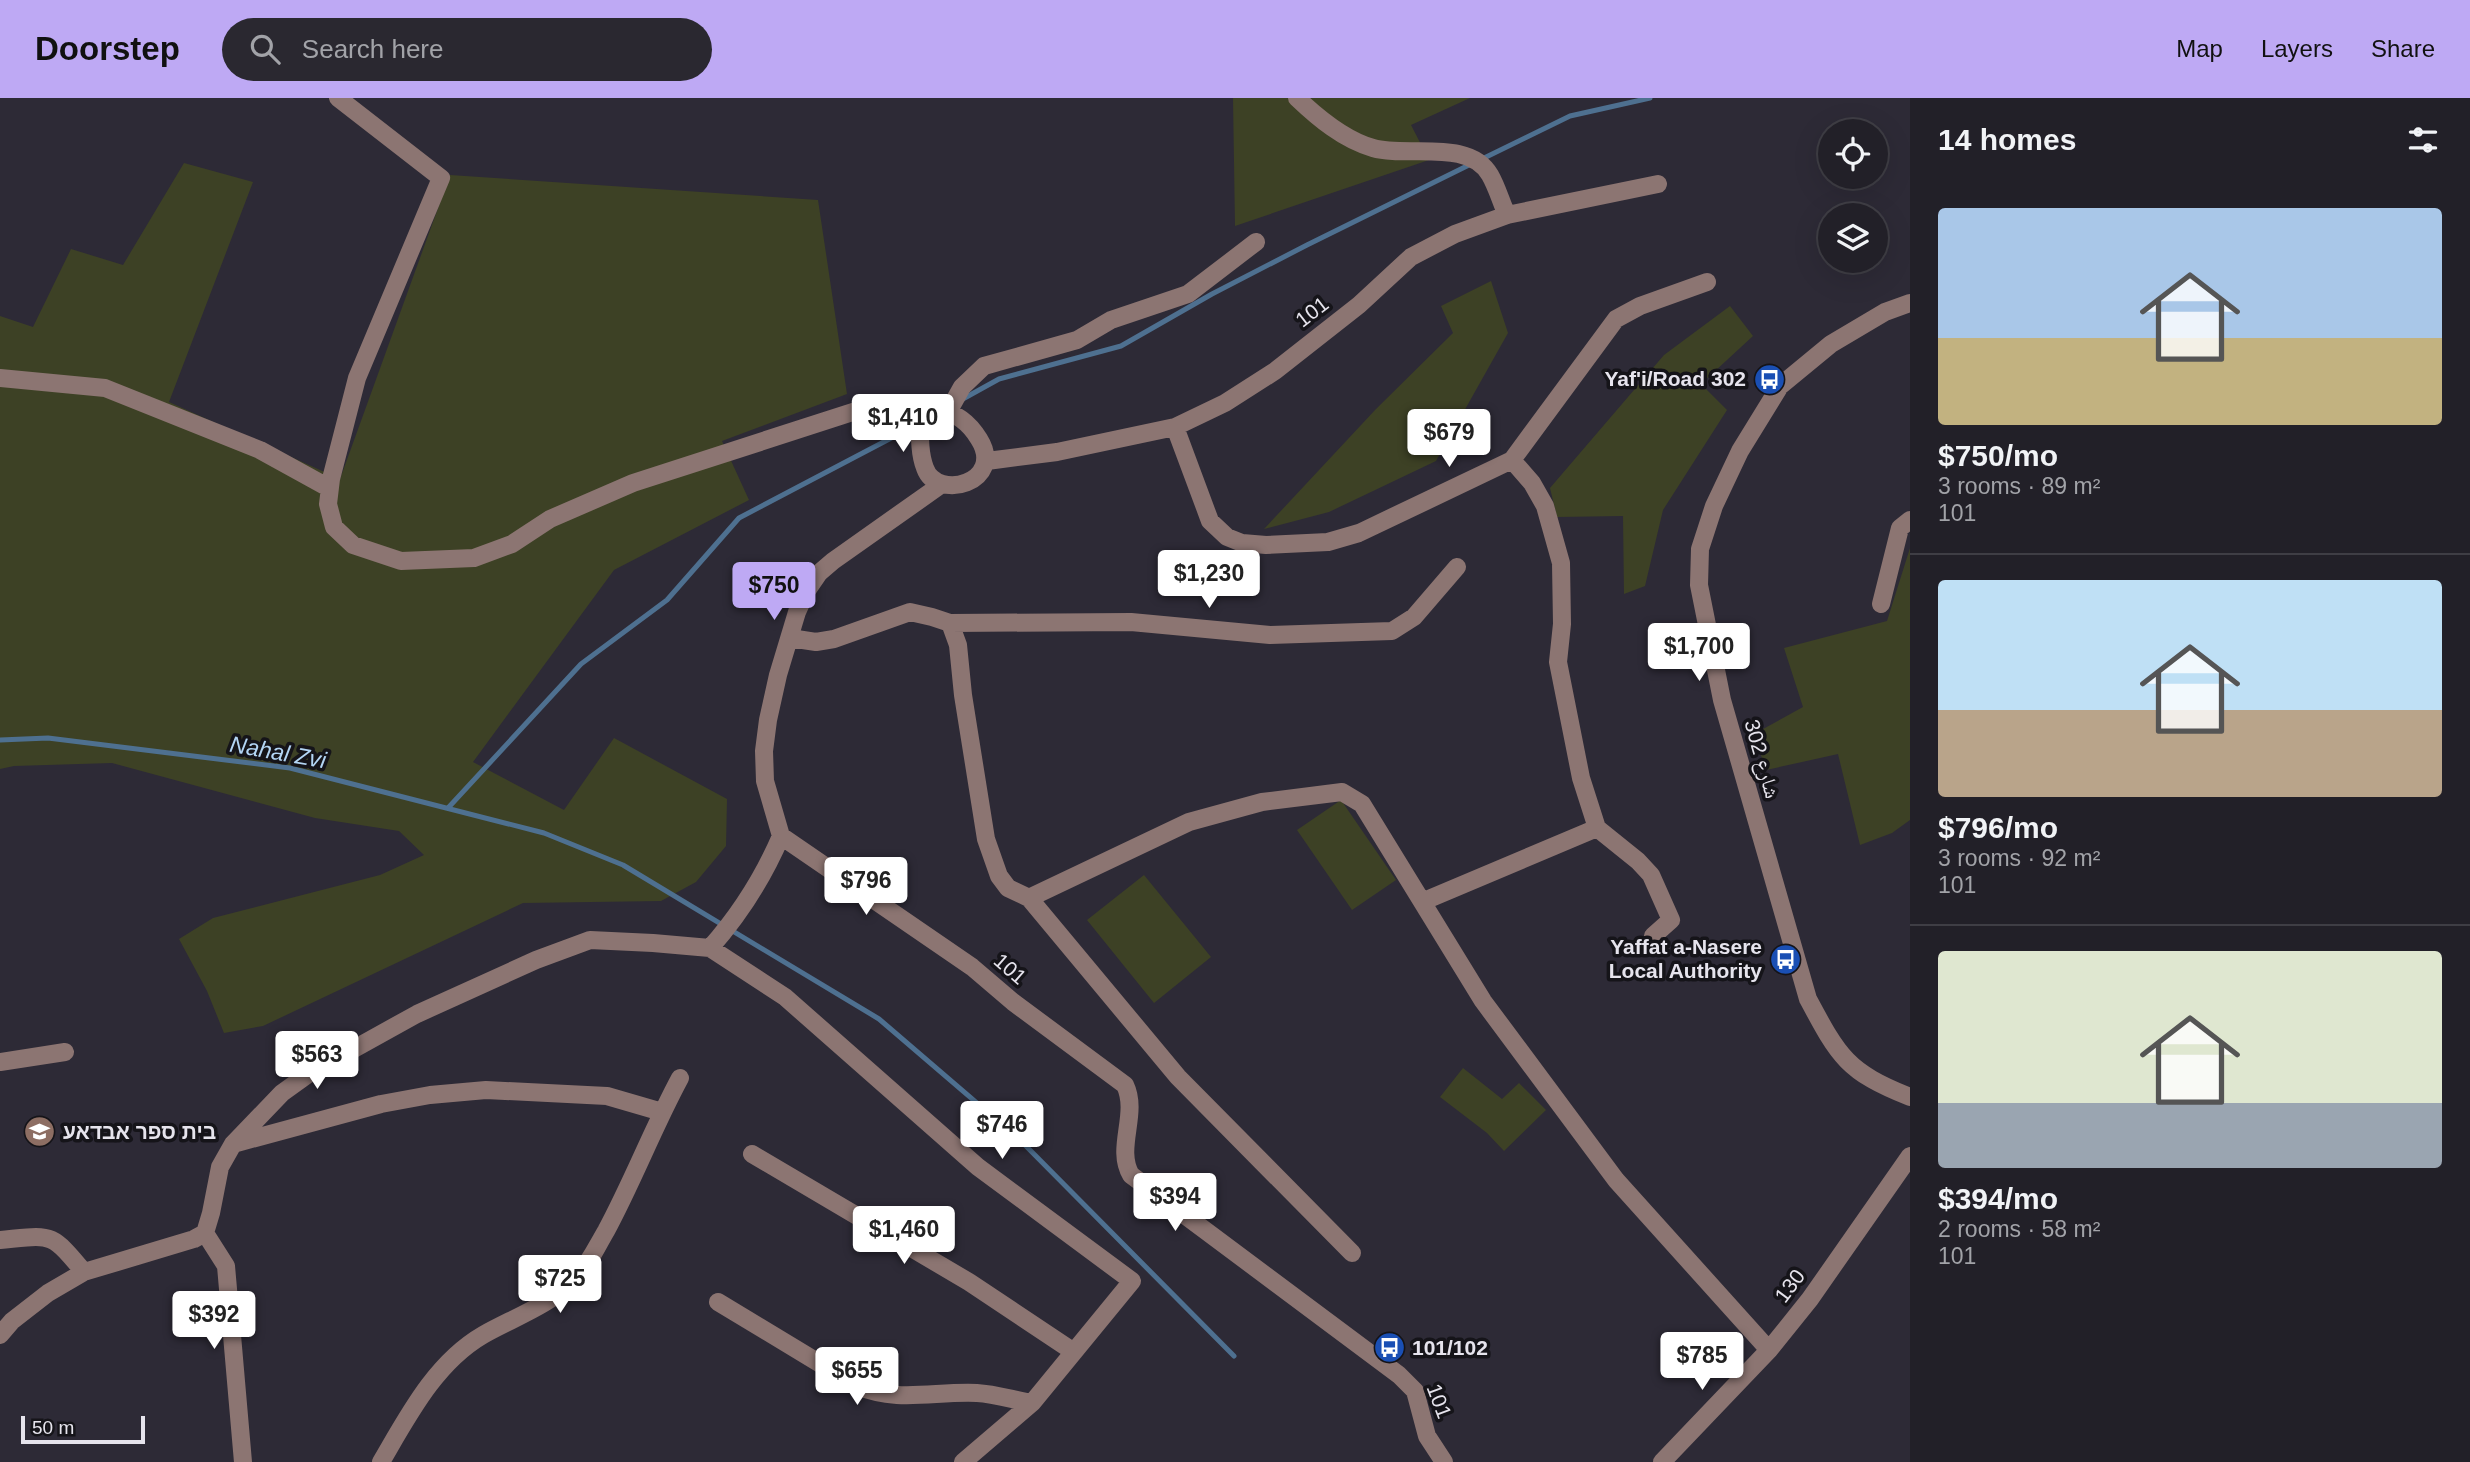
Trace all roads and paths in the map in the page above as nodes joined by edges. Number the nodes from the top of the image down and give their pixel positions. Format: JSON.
{"nodes":[{"id":1,"x":338,"y":98,"type":"edge"},
{"id":2,"x":1297,"y":98,"type":"edge"},
{"id":3,"x":1658,"y":184,"type":"dead end"},
{"id":4,"x":1507,"y":215,"type":"junction"},
{"id":5,"x":1256,"y":242,"type":"dead end"},
{"id":6,"x":1707,"y":282,"type":"dead end"},
{"id":7,"x":1910,"y":303,"type":"edge"},
{"id":8,"x":0,"y":379,"type":"edge"},
{"id":9,"x":948,"y":411,"type":"junction"},
{"id":10,"x":920,"y":419,"type":"junction"},
{"id":11,"x":1175,"y":427,"type":"junction"},
{"id":12,"x":1512,"y":460,"type":"junction"},
{"id":13,"x":987,"y":461,"type":"junction"},
{"id":14,"x":942,"y":484,"type":"junction"},
{"id":15,"x":330,"y":488,"type":"junction"},
{"id":16,"x":1910,"y":520,"type":"edge"},
{"id":17,"x":1457,"y":568,"type":"dead end"},
{"id":18,"x":1881,"y":604,"type":"dead end"},
{"id":19,"x":950,"y":624,"type":"junction"},
{"id":20,"x":790,"y":638,"type":"junction"},
{"id":21,"x":1597,"y":828,"type":"junction"},
{"id":22,"x":781,"y":836,"type":"junction"},
{"id":23,"x":1029,"y":898,"type":"junction"},
{"id":24,"x":1424,"y":901,"type":"junction"},
{"id":25,"x":1653,"y":936,"type":"dead end"},
{"id":26,"x":710,"y":948,"type":"junction"},
{"id":27,"x":65,"y":1052,"type":"dead end"},
{"id":28,"x":0,"y":1062,"type":"edge"},
{"id":29,"x":680,"y":1078,"type":"dead end"},
{"id":30,"x":1910,"y":1097,"type":"edge"},
{"id":31,"x":662,"y":1112,"type":"junction"},
{"id":32,"x":233,"y":1144,"type":"junction"},
{"id":33,"x":752,"y":1154,"type":"dead end"},
{"id":34,"x":1910,"y":1156,"type":"edge"},
{"id":35,"x":205,"y":1233,"type":"junction"},
{"id":36,"x":0,"y":1240,"type":"edge"},
{"id":37,"x":1352,"y":1253,"type":"dead end"},
{"id":38,"x":84,"y":1272,"type":"junction"},
{"id":39,"x":718,"y":1302,"type":"dead end"},
{"id":40,"x":0,"y":1335,"type":"edge"},
{"id":41,"x":1769,"y":1350,"type":"junction"},
{"id":42,"x":1074,"y":1352,"type":"junction"},
{"id":43,"x":1032,"y":1404,"type":"junction"},
{"id":44,"x":243,"y":1462,"type":"edge"},
{"id":45,"x":381,"y":1462,"type":"edge"},
{"id":46,"x":962,"y":1462,"type":"edge"},
{"id":47,"x":1444,"y":1462,"type":"edge"},
{"id":48,"x":1662,"y":1462,"type":"edge"}],
"edges":[{"from":1,"to":15,"type":"street"},
{"from":2,"to":4,"type":"street"},
{"from":3,"to":4,"type":"street","name":"101"},
{"from":4,"to":11,"type":"street","name":"101"},
{"from":5,"to":9,"type":"street"},
{"from":6,"to":12,"type":"street"},
{"from":7,"to":30,"type":"street","name":"شارع 302"},
{"from":8,"to":15,"type":"street"},
{"from":9,"to":10,"type":"street"},
{"from":9,"to":13,"type":"street"},
{"from":10,"to":14,"type":"street"},
{"from":10,"to":15,"type":"street"},
{"from":11,"to":12,"type":"street"},
{"from":11,"to":13,"type":"street","name":"101"},
{"from":12,"to":21,"type":"street"},
{"from":13,"to":14,"type":"street"},
{"from":14,"to":20,"type":"street"},
{"from":16,"to":18,"type":"street"},
{"from":17,"to":19,"type":"street"},
{"from":19,"to":20,"type":"street"},
{"from":19,"to":23,"type":"street"},
{"from":20,"to":22,"type":"street"},
{"from":21,"to":24,"type":"street"},
{"from":21,"to":25,"type":"street"},
{"from":22,"to":26,"type":"street"},
{"from":22,"to":47,"type":"street","name":"101"},
{"from":23,"to":24,"type":"street"},
{"from":23,"to":37,"type":"street"},
{"from":24,"to":41,"type":"street"},
{"from":26,"to":32,"type":"street"},
{"from":26,"to":42,"type":"street"},
{"from":27,"to":28,"type":"street"},
{"from":29,"to":31,"type":"street"},
{"from":31,"to":32,"type":"street"},
{"from":31,"to":45,"type":"street"},
{"from":32,"to":35,"type":"street"},
{"from":33,"to":42,"type":"street"},
{"from":34,"to":41,"type":"street","name":"130"},
{"from":35,"to":38,"type":"street"},
{"from":35,"to":44,"type":"street"},
{"from":36,"to":38,"type":"street"},
{"from":38,"to":40,"type":"street"},
{"from":39,"to":43,"type":"street"},
{"from":41,"to":48,"type":"street","name":"130"},
{"from":42,"to":43,"type":"street"},
{"from":43,"to":46,"type":"street"}]}
